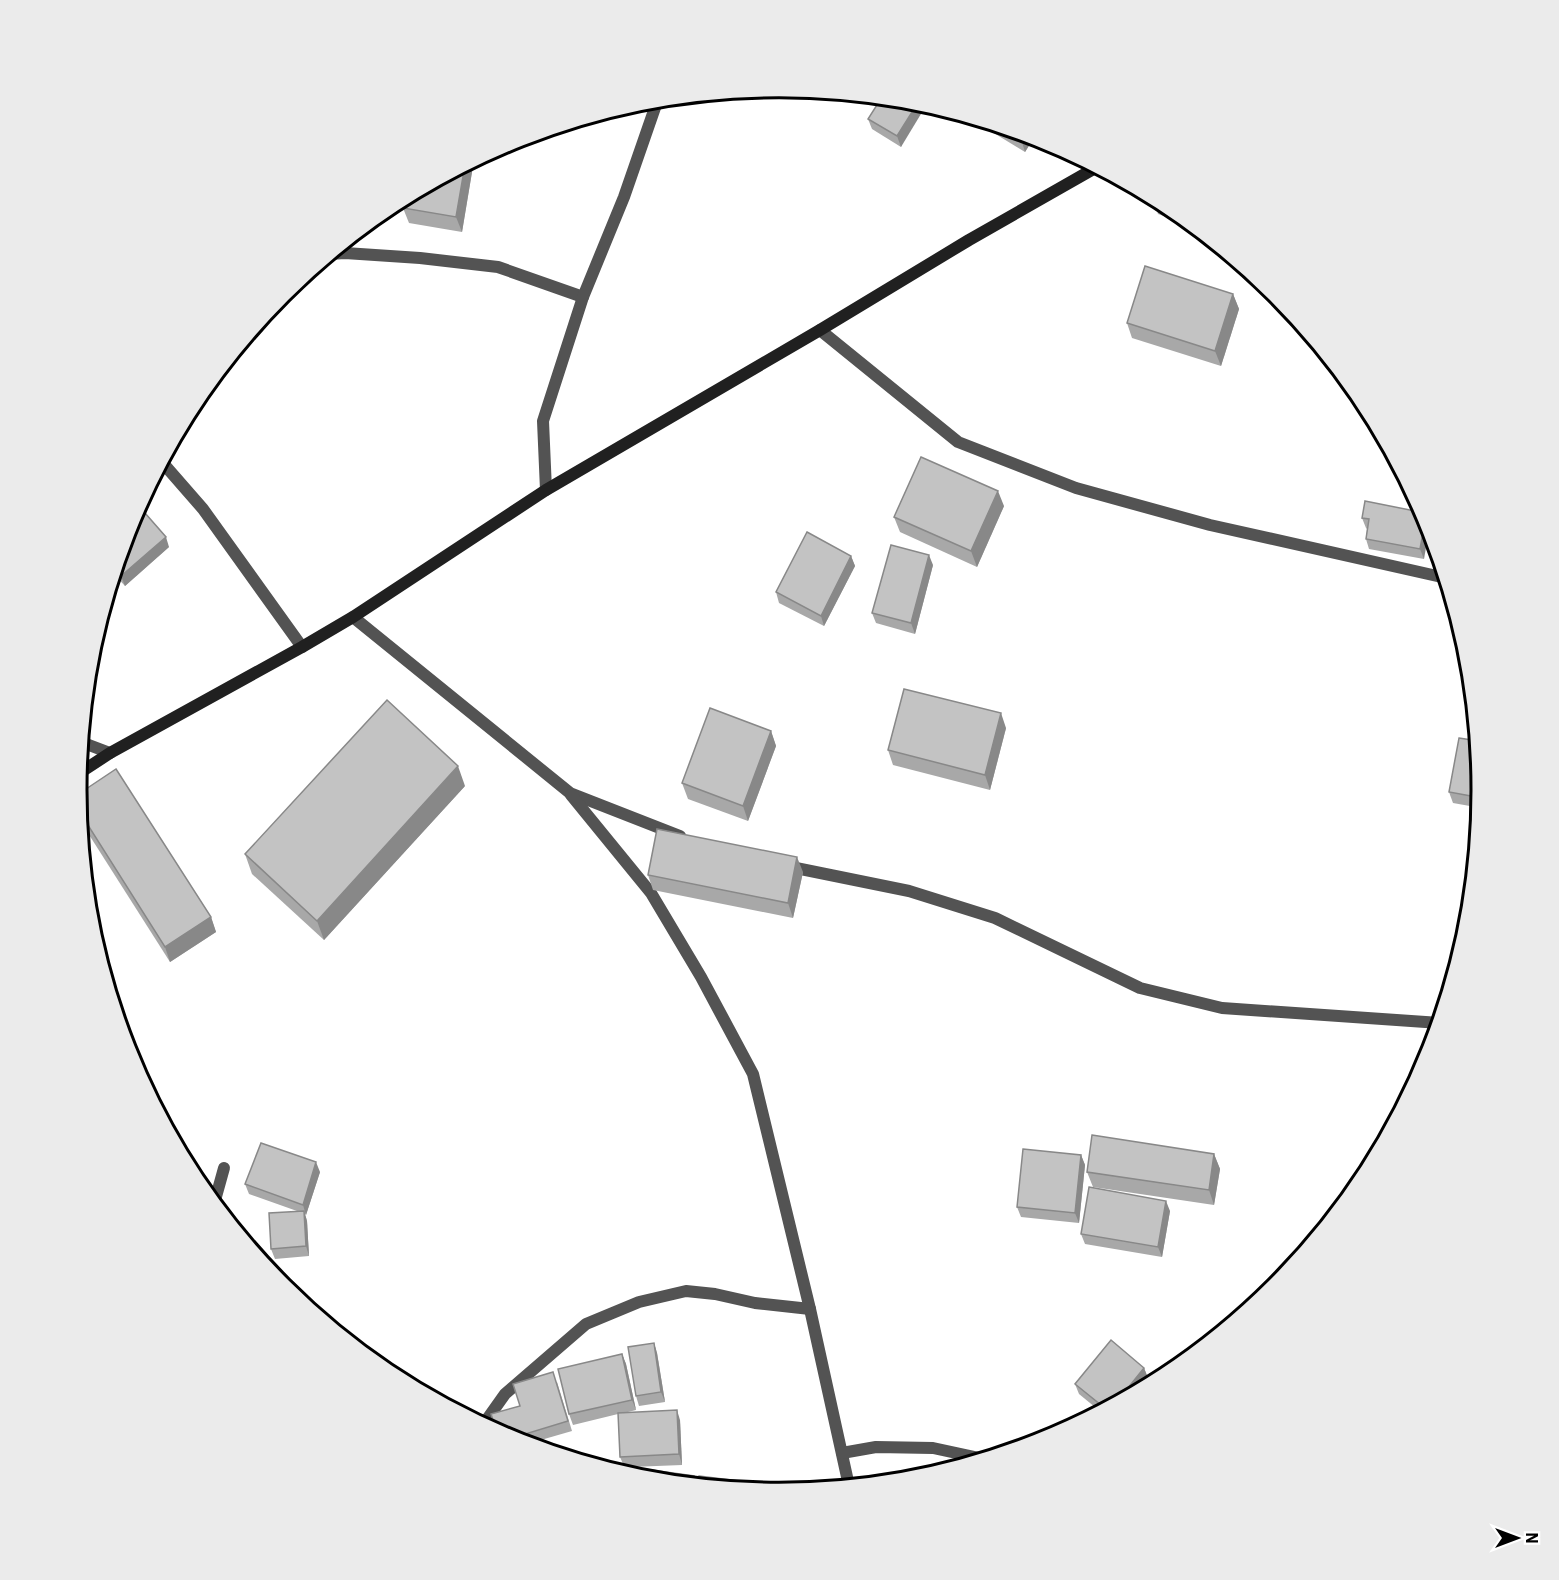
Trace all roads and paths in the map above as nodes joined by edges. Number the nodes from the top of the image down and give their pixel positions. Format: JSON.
{"nodes":[{"id":1,"x":654,"y":109,"type":"edge"},
{"id":2,"x":1089,"y":171,"type":"edge"},
{"id":3,"x":343,"y":253,"type":"edge"},
{"id":4,"x":584,"y":297,"type":"junction"},
{"id":5,"x":820,"y":330,"type":"junction"},
{"id":6,"x":167,"y":468,"type":"edge"},
{"id":7,"x":546,"y":490,"type":"junction"},
{"id":8,"x":1438,"y":576,"type":"edge"},
{"id":9,"x":353,"y":617,"type":"junction"},
{"id":10,"x":302,"y":647,"type":"junction"},
{"id":11,"x":88,"y":745,"type":"edge"},
{"id":12,"x":110,"y":753,"type":"junction"},
{"id":13,"x":87,"y":768,"type":"edge"},
{"id":14,"x":570,"y":794,"type":"junction"},
{"id":15,"x":691,"y":840,"type":"edge"},
{"id":16,"x":770,"y":861,"type":"edge"},
{"id":17,"x":1431,"y":1022,"type":"edge"},
{"id":18,"x":224,"y":1168,"type":"dead end"},
{"id":19,"x":217,"y":1193,"type":"edge"},
{"id":20,"x":810,"y":1309,"type":"junction"},
{"id":21,"x":488,"y":1418,"type":"edge"},
{"id":22,"x":842,"y":1453,"type":"junction"},
{"id":23,"x":969,"y":1456,"type":"edge"},
{"id":24,"x":848,"y":1479,"type":"edge"}],
"edges":[{"from":1,"to":4,"type":"street"},
{"from":2,"to":5,"type":"main road"},
{"from":3,"to":4,"type":"street"},
{"from":4,"to":7,"type":"street"},
{"from":5,"to":7,"type":"main road"},
{"from":5,"to":8,"type":"street"},
{"from":6,"to":10,"type":"street"},
{"from":7,"to":9,"type":"main road"},
{"from":9,"to":10,"type":"main road"},
{"from":9,"to":14,"type":"street"},
{"from":10,"to":12,"type":"main road"},
{"from":11,"to":12,"type":"street"},
{"from":12,"to":13,"type":"main road"},
{"from":14,"to":15,"type":"street"},
{"from":14,"to":20,"type":"street"},
{"from":16,"to":17,"type":"street"},
{"from":18,"to":19,"type":"street"},
{"from":20,"to":21,"type":"street"},
{"from":20,"to":22,"type":"street"},
{"from":22,"to":23,"type":"street"},
{"from":22,"to":24,"type":"street"}]}
